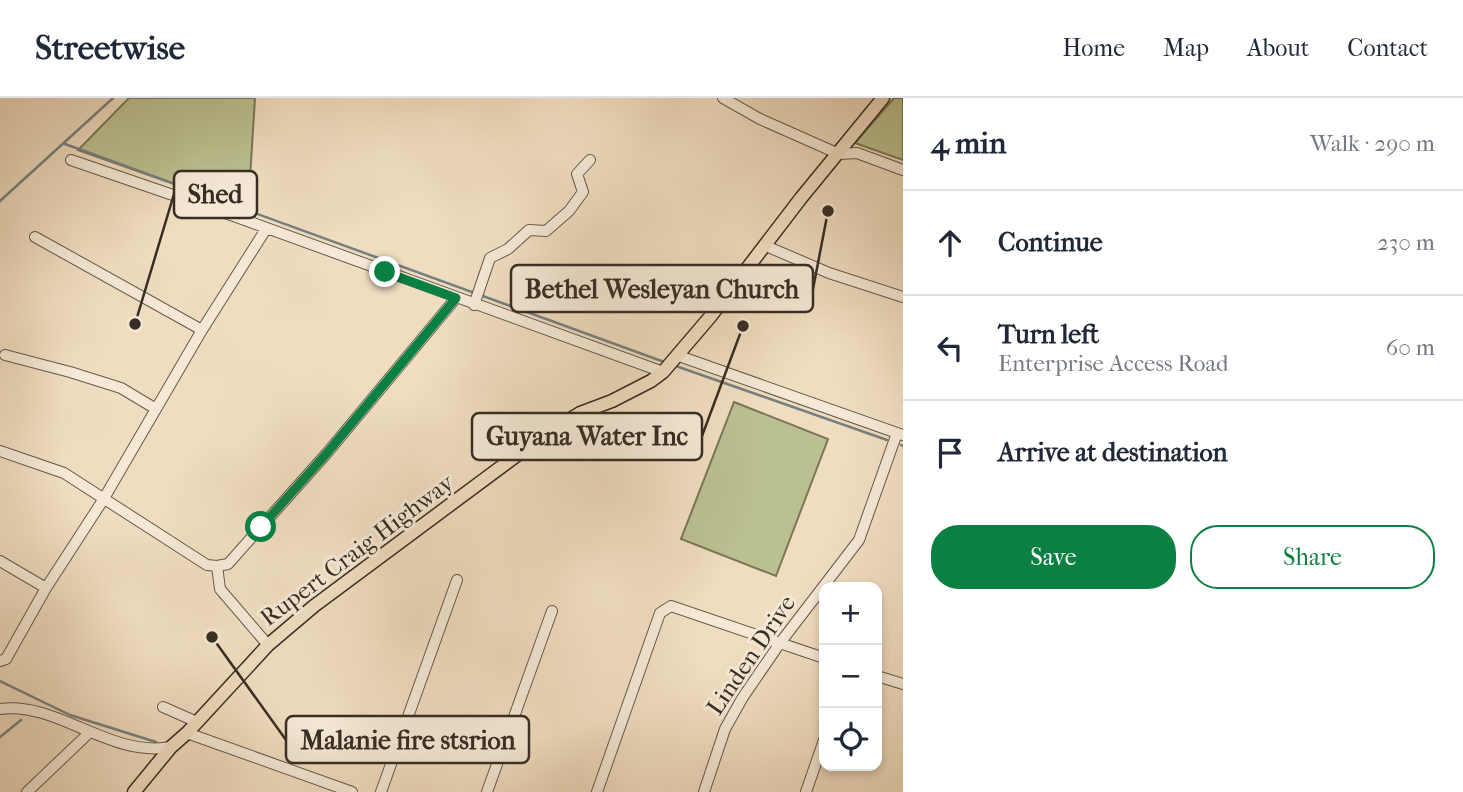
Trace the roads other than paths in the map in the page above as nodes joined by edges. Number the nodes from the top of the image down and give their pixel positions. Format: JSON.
{"nodes":[{"id":1,"x":723,"y":98,"type":"edge"},
{"id":2,"x":883,"y":98,"type":"edge"},
{"id":3,"x":839,"y":154,"type":"junction"},
{"id":4,"x":71,"y":160,"type":"dead end"},
{"id":5,"x":590,"y":160,"type":"dead end"},
{"id":6,"x":903,"y":170,"type":"edge"},
{"id":7,"x":266,"y":229,"type":"junction"},
{"id":8,"x":35,"y":237,"type":"dead end"},
{"id":9,"x":766,"y":246,"type":"junction"},
{"id":10,"x":903,"y":297,"type":"edge"},
{"id":11,"x":456,"y":298,"type":"junction"},
{"id":12,"x":474,"y":304,"type":"junction"},
{"id":13,"x":202,"y":330,"type":"junction"},
{"id":14,"x":5,"y":355,"type":"dead end"},
{"id":15,"x":678,"y":356,"type":"junction"},
{"id":16,"x":663,"y":372,"type":"junction"},
{"id":17,"x":156,"y":409,"type":"junction"},
{"id":18,"x":900,"y":434,"type":"edge"},
{"id":19,"x":0,"y":451,"type":"edge"},
{"id":20,"x":103,"y":500,"type":"junction"},
{"id":21,"x":0,"y":561,"type":"edge"},
{"id":22,"x":217,"y":566,"type":"junction"},
{"id":23,"x":457,"y":580,"type":"dead end"},
{"id":24,"x":46,"y":587,"type":"junction"},
{"id":25,"x":552,"y":611,"type":"dead end"},
{"id":26,"x":780,"y":643,"type":"junction"},
{"id":27,"x":268,"y":645,"type":"junction"},
{"id":28,"x":819,"y":656,"type":"edge"},
{"id":29,"x":0,"y":661,"type":"edge"},
{"id":30,"x":882,"y":678,"type":"edge"},
{"id":31,"x":903,"y":684,"type":"edge"},
{"id":32,"x":163,"y":707,"type":"dead end"},
{"id":33,"x":0,"y":709,"type":"edge"},
{"id":34,"x":197,"y":722,"type":"junction"},
{"id":35,"x":89,"y":733,"type":"junction"},
{"id":36,"x":187,"y":733,"type":"junction"},
{"id":37,"x":171,"y":747,"type":"junction"},
{"id":38,"x":819,"y":754,"type":"edge"},
{"id":39,"x":27,"y":792,"type":"edge"},
{"id":40,"x":134,"y":792,"type":"edge"},
{"id":41,"x":352,"y":792,"type":"edge"},
{"id":42,"x":382,"y":792,"type":"edge"},
{"id":43,"x":486,"y":792,"type":"edge"},
{"id":44,"x":597,"y":792,"type":"edge"},
{"id":45,"x":704,"y":792,"type":"edge"},
{"id":46,"x":806,"y":792,"type":"edge"}],
"edges":[{"from":1,"to":3,"type":"street"},
{"from":2,"to":3,"type":"main road","name":"Rupert Craig Highway"},
{"from":3,"to":6,"type":"street"},
{"from":3,"to":9,"type":"main road","name":"Rupert Craig Highway"},
{"from":4,"to":7,"type":"street"},
{"from":5,"to":12,"type":"street"},
{"from":7,"to":11,"type":"street"},
{"from":7,"to":13,"type":"street"},
{"from":8,"to":13,"type":"street"},
{"from":9,"to":10,"type":"street"},
{"from":9,"to":15,"type":"main road","name":"Rupert Craig Highway"},
{"from":11,"to":12,"type":"street"},
{"from":11,"to":22,"type":"street"},
{"from":12,"to":16,"type":"street"},
{"from":13,"to":17,"type":"street"},
{"from":14,"to":17,"type":"street"},
{"from":15,"to":16,"type":"main road","name":"Rupert Craig Highway"},
{"from":15,"to":18,"type":"street"},
{"from":16,"to":27,"type":"main road","name":"Rupert Craig Highway"},
{"from":17,"to":20,"type":"street"},
{"from":18,"to":26,"type":"street","name":"Linden Drive"},
{"from":19,"to":20,"type":"street"},
{"from":20,"to":22,"type":"street"},
{"from":20,"to":24,"type":"street"},
{"from":21,"to":24,"type":"street"},
{"from":22,"to":27,"type":"street"},
{"from":23,"to":42,"type":"street"},
{"from":24,"to":29,"type":"street"},
{"from":25,"to":43,"type":"street"},
{"from":26,"to":28,"type":"street"},
{"from":26,"to":44,"type":"street"},
{"from":26,"to":45,"type":"street","name":"Linden Drive"},
{"from":27,"to":34,"type":"main road","name":"Rupert Craig Highway"},
{"from":30,"to":31,"type":"street"},
{"from":32,"to":34,"type":"street"},
{"from":33,"to":35,"type":"street"},
{"from":34,"to":36,"type":"main road","name":"Rupert Craig Highway"},
{"from":35,"to":37,"type":"street"},
{"from":35,"to":39,"type":"street"},
{"from":36,"to":37,"type":"main road","name":"Rupert Craig Highway"},
{"from":36,"to":41,"type":"street"},
{"from":37,"to":40,"type":"main road","name":"Rupert Craig Highway"},
{"from":38,"to":46,"type":"street"}]}
